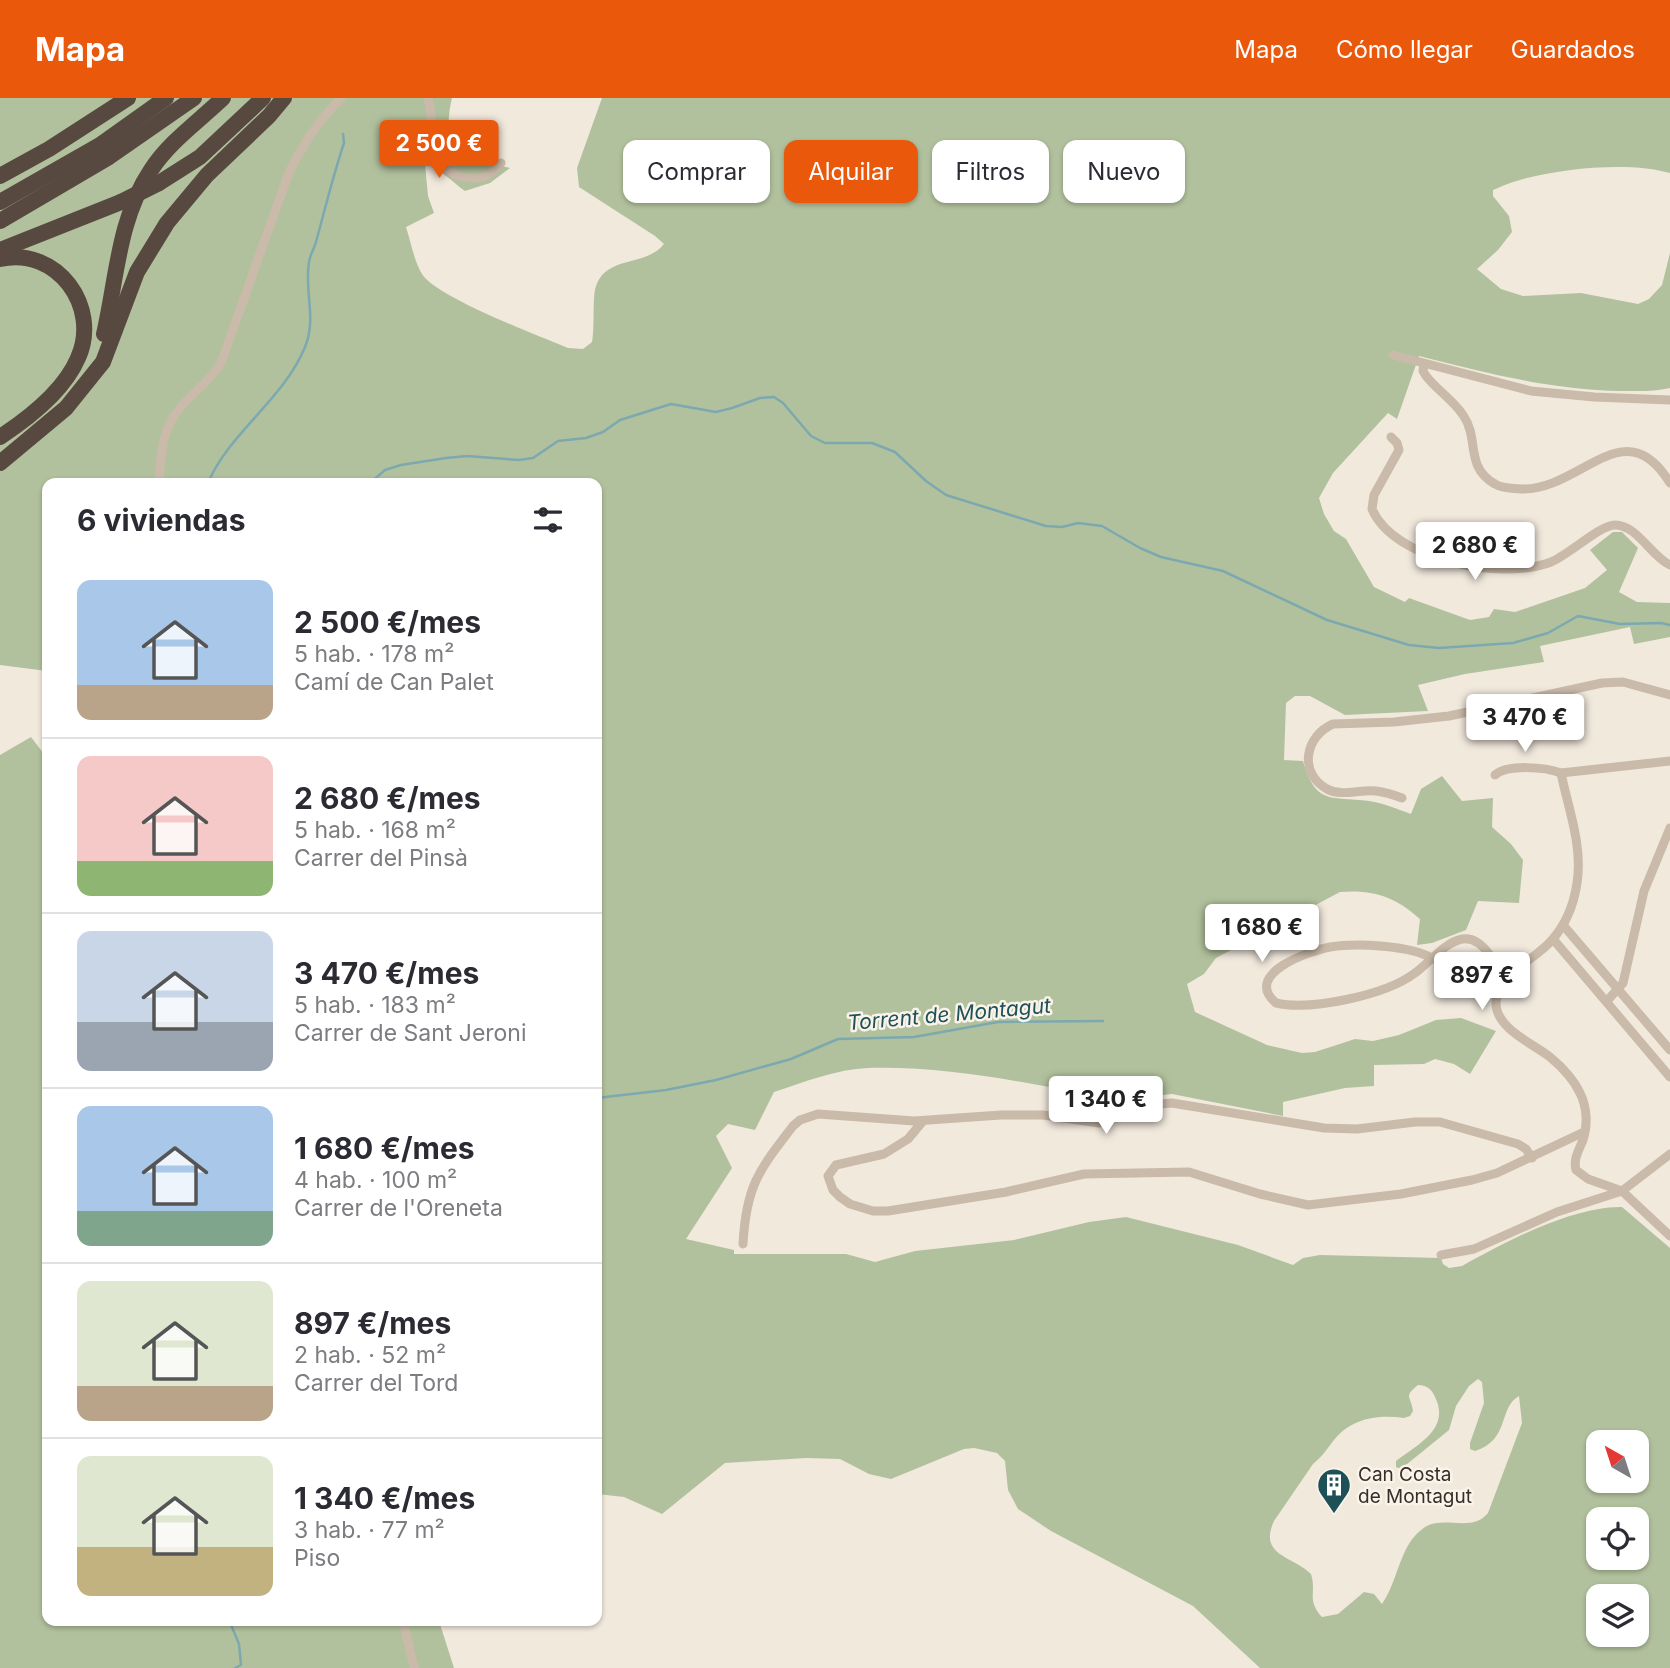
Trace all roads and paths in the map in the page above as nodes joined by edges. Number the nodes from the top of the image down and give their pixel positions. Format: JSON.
{"nodes":[{"id":1,"x":128,"y":98,"type":"edge"},
{"id":2,"x":166,"y":98,"type":"edge"},
{"id":3,"x":194,"y":98,"type":"edge"},
{"id":4,"x":223,"y":98,"type":"edge"},
{"id":5,"x":263,"y":98,"type":"edge"},
{"id":6,"x":284,"y":98,"type":"edge"},
{"id":7,"x":341,"y":98,"type":"edge"},
{"id":8,"x":428,"y":98,"type":"edge"},
{"id":9,"x":501,"y":163,"type":"dead end"},
{"id":10,"x":0,"y":176,"type":"edge"},
{"id":11,"x":0,"y":202,"type":"edge"},
{"id":12,"x":0,"y":221,"type":"edge"},
{"id":13,"x":0,"y":250,"type":"edge"},
{"id":14,"x":0,"y":259,"type":"edge"},
{"id":15,"x":1393,"y":355,"type":"dead end"},
{"id":16,"x":1424,"y":363,"type":"junction"},
{"id":17,"x":90,"y":376,"type":"junction"},
{"id":18,"x":1670,"y":400,"type":"edge"},
{"id":19,"x":1391,"y":437,"type":"dead end"},
{"id":20,"x":0,"y":438,"type":"edge"},
{"id":21,"x":0,"y":463,"type":"edge"},
{"id":22,"x":159,"y":478,"type":"edge"},
{"id":23,"x":1670,"y":483,"type":"edge"},
{"id":24,"x":1670,"y":565,"type":"edge"},
{"id":25,"x":1670,"y":695,"type":"edge"},
{"id":26,"x":1670,"y":761,"type":"edge"},
{"id":27,"x":1561,"y":773,"type":"junction"},
{"id":28,"x":1495,"y":775,"type":"dead end"},
{"id":29,"x":1402,"y":798,"type":"dead end"},
{"id":30,"x":1670,"y":828,"type":"edge"},
{"id":31,"x":1563,"y":925,"type":"junction"},
{"id":32,"x":1553,"y":939,"type":"junction"},
{"id":33,"x":1433,"y":959,"type":"junction"},
{"id":34,"x":1504,"y":983,"type":"junction"},
{"id":35,"x":1619,"y":990,"type":"junction"},
{"id":36,"x":1607,"y":1001,"type":"junction"},
{"id":37,"x":1670,"y":1050,"type":"edge"},
{"id":38,"x":1670,"y":1077,"type":"edge"},
{"id":39,"x":923,"y":1121,"type":"junction"},
{"id":40,"x":1584,"y":1132,"type":"junction"},
{"id":41,"x":1670,"y":1154,"type":"edge"},
{"id":42,"x":1532,"y":1158,"type":"junction"},
{"id":43,"x":1622,"y":1191,"type":"junction"},
{"id":44,"x":1670,"y":1236,"type":"edge"},
{"id":45,"x":743,"y":1244,"type":"dead end"},
{"id":46,"x":1441,"y":1255,"type":"dead end"},
{"id":47,"x":404,"y":1626,"type":"edge"},
{"id":48,"x":414,"y":1668,"type":"edge"}],
"edges":[{"from":1,"to":10,"type":"highway"},
{"from":2,"to":11,"type":"highway"},
{"from":3,"to":12,"type":"highway"},
{"from":4,"to":17,"type":"highway"},
{"from":5,"to":13,"type":"highway","bridge":true},
{"from":6,"to":17,"type":"highway"},
{"from":7,"to":22,"type":"street"},
{"from":8,"to":9,"type":"street"},
{"from":14,"to":20,"type":"highway"},
{"from":15,"to":16,"type":"street"},
{"from":16,"to":18,"type":"street"},
{"from":16,"to":23,"type":"street"},
{"from":17,"to":21,"type":"highway"},
{"from":19,"to":24,"type":"street"},
{"from":25,"to":29,"type":"street"},
{"from":26,"to":27,"type":"street"},
{"from":27,"to":28,"type":"street"},
{"from":27,"to":31,"type":"street"},
{"from":30,"to":35,"type":"street"},
{"from":31,"to":32,"type":"street"},
{"from":31,"to":35,"type":"street"},
{"from":32,"to":34,"type":"street"},
{"from":32,"to":36,"type":"street"},
{"from":33,"to":33,"type":"street"},
{"from":33,"to":34,"type":"street"},
{"from":34,"to":40,"type":"street"},
{"from":35,"to":36,"type":"street"},
{"from":35,"to":37,"type":"street"},
{"from":36,"to":38,"type":"street"},
{"from":39,"to":42,"type":"street"},
{"from":39,"to":42,"type":"street"},
{"from":39,"to":45,"type":"street"},
{"from":40,"to":42,"type":"street"},
{"from":40,"to":43,"type":"street"},
{"from":41,"to":43,"type":"street"},
{"from":43,"to":44,"type":"street"},
{"from":43,"to":46,"type":"street"},
{"from":47,"to":48,"type":"street"}]}
